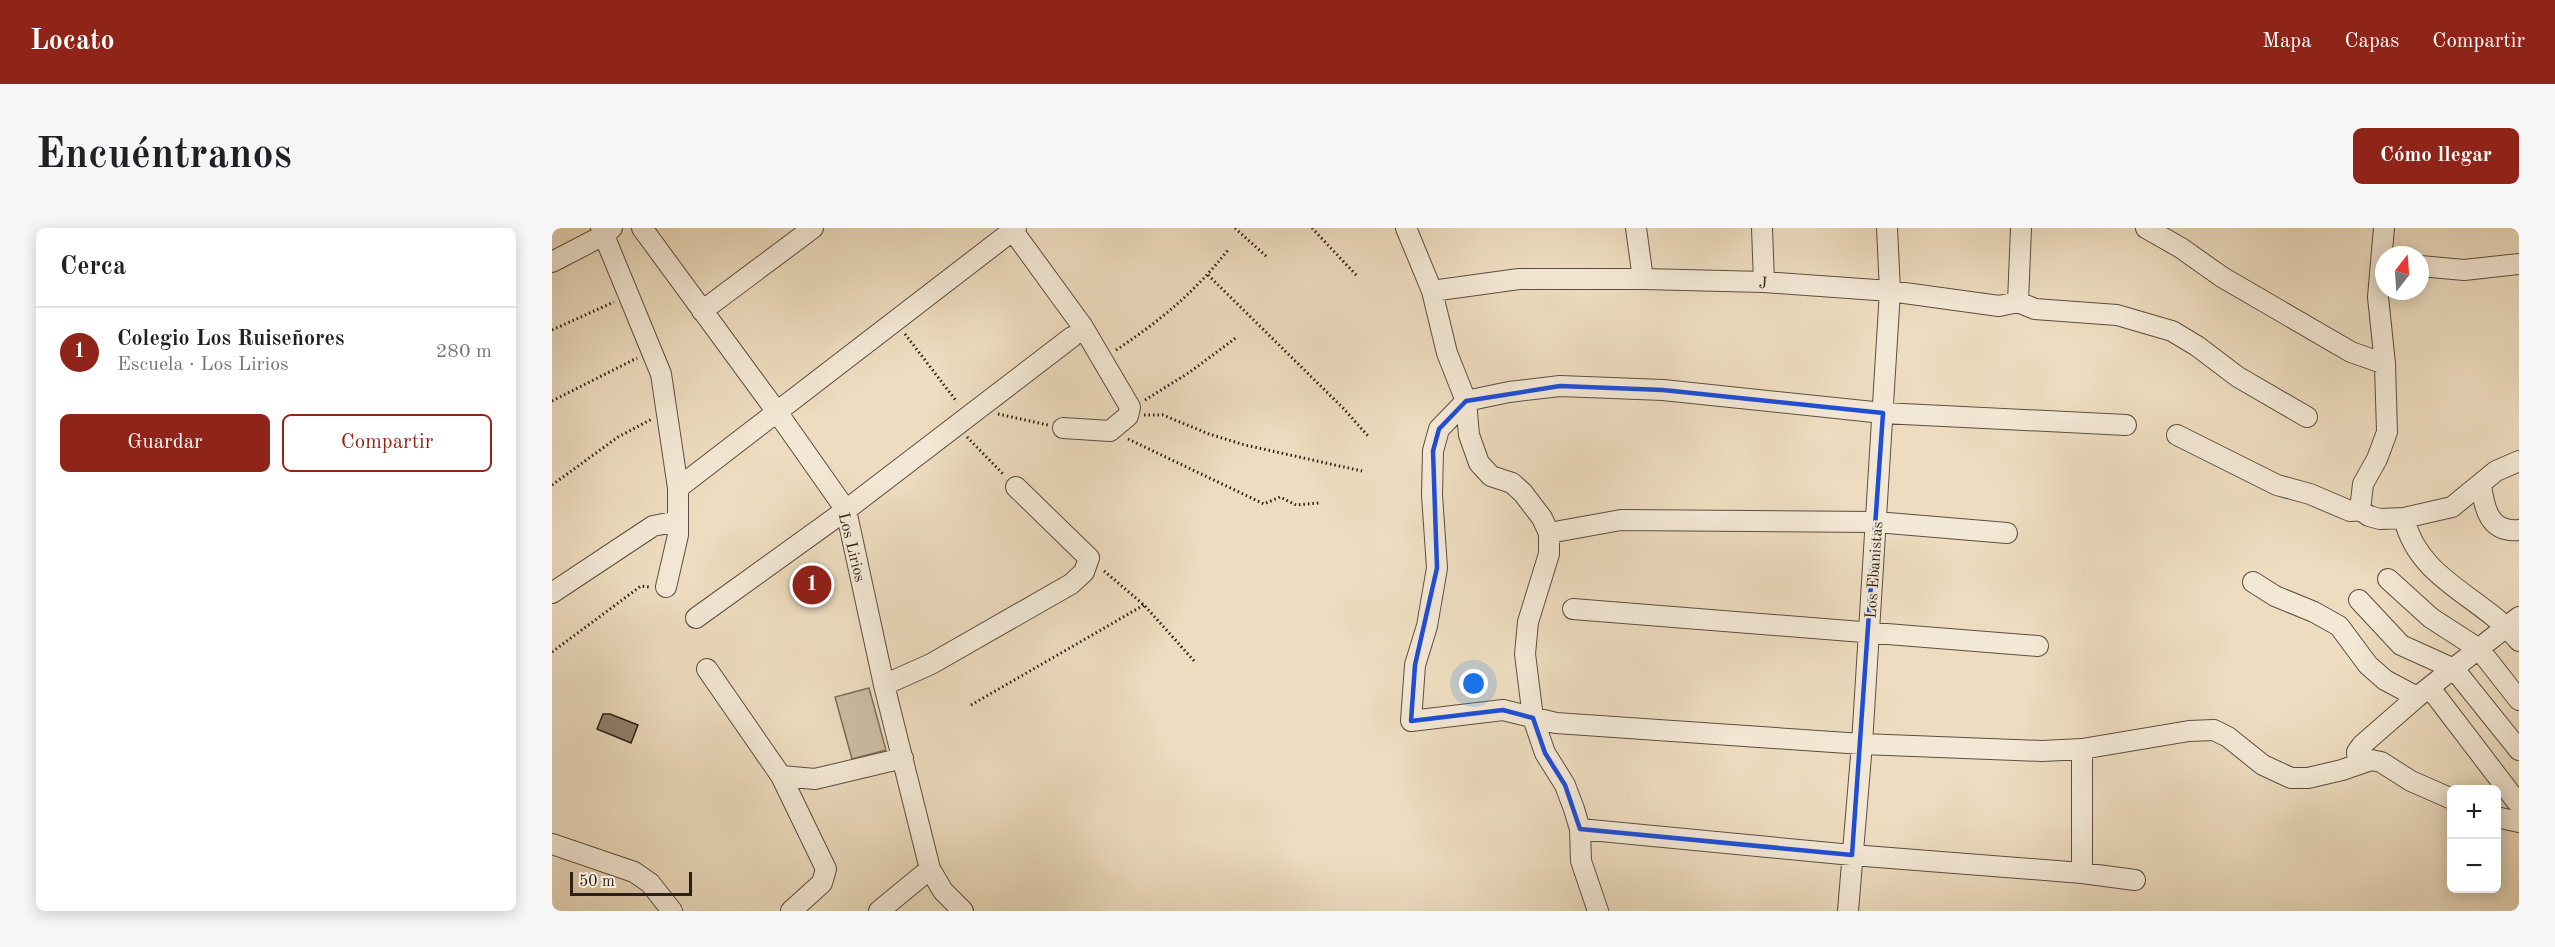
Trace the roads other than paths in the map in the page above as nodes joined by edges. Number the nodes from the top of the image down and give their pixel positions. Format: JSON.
{"nodes":[{"id":1,"x":642,"y":228,"type":"edge"},
{"id":2,"x":813,"y":228,"type":"edge"},
{"id":3,"x":1406,"y":228,"type":"edge"},
{"id":4,"x":1636,"y":228,"type":"edge"},
{"id":5,"x":1762,"y":228,"type":"edge"},
{"id":6,"x":1887,"y":228,"type":"edge"},
{"id":7,"x":2021,"y":228,"type":"edge"},
{"id":8,"x":2146,"y":228,"type":"edge"},
{"id":9,"x":2384,"y":228,"type":"edge"},
{"id":10,"x":606,"y":230,"type":"edge"},
{"id":11,"x":1006,"y":231,"type":"edge"},
{"id":12,"x":2384,"y":246,"type":"edge"},
{"id":13,"x":552,"y":262,"type":"edge"},
{"id":14,"x":2519,"y":264,"type":"edge"},
{"id":15,"x":2429,"y":267,"type":"edge"},
{"id":16,"x":1643,"y":279,"type":"junction"},
{"id":17,"x":1764,"y":282,"type":"junction"},
{"id":18,"x":1432,"y":291,"type":"junction"},
{"id":19,"x":1890,"y":291,"type":"junction"},
{"id":20,"x":2378,"y":300,"type":"edge"},
{"id":21,"x":2018,"y":302,"type":"junction"},
{"id":22,"x":702,"y":311,"type":"junction"},
{"id":23,"x":1072,"y":337,"type":"dead end"},
{"id":24,"x":2385,"y":364,"type":"junction"},
{"id":25,"x":1466,"y":401,"type":"junction"},
{"id":26,"x":777,"y":412,"type":"junction"},
{"id":27,"x":1883,"y":413,"type":"junction"},
{"id":28,"x":2307,"y":417,"type":"dead end"},
{"id":29,"x":2126,"y":425,"type":"dead end"},
{"id":30,"x":1063,"y":428,"type":"road end"},
{"id":31,"x":2177,"y":435,"type":"dead end"},
{"id":32,"x":2519,"y":461,"type":"edge"},
{"id":33,"x":2481,"y":483,"type":"junction"},
{"id":34,"x":1016,"y":487,"type":"road end"},
{"id":35,"x":678,"y":488,"type":"junction"},
{"id":36,"x":846,"y":510,"type":"junction"},
{"id":37,"x":2360,"y":510,"type":"junction"},
{"id":38,"x":2404,"y":518,"type":"junction"},
{"id":39,"x":678,"y":521,"type":"junction"},
{"id":40,"x":1876,"y":522,"type":"junction"},
{"id":41,"x":2519,"y":530,"type":"edge"},
{"id":42,"x":1549,"y":533,"type":"junction"},
{"id":43,"x":2007,"y":533,"type":"dead end"},
{"id":44,"x":2388,"y":579,"type":"dead end"},
{"id":45,"x":2253,"y":582,"type":"dead end"},
{"id":46,"x":666,"y":587,"type":"road end"},
{"id":47,"x":552,"y":593,"type":"edge"},
{"id":48,"x":2359,"y":600,"type":"dead end"},
{"id":49,"x":1573,"y":609,"type":"dead end"},
{"id":50,"x":696,"y":618,"type":"dead end"},
{"id":51,"x":2515,"y":628,"type":"edge"},
{"id":52,"x":1869,"y":633,"type":"junction"},
{"id":53,"x":2038,"y":646,"type":"dead end"},
{"id":54,"x":2479,"y":649,"type":"junction"},
{"id":55,"x":707,"y":669,"type":"dead end"},
{"id":56,"x":2454,"y":669,"type":"junction"},
{"id":57,"x":884,"y":685,"type":"junction"},
{"id":58,"x":2424,"y":693,"type":"junction"},
{"id":59,"x":2519,"y":700,"type":"edge"},
{"id":60,"x":1533,"y":718,"type":"junction"},
{"id":61,"x":1862,"y":744,"type":"junction"},
{"id":62,"x":2082,"y":749,"type":"junction"},
{"id":63,"x":2519,"y":750,"type":"edge"},
{"id":64,"x":903,"y":758,"type":"junction"},
{"id":65,"x":2358,"y":763,"type":"junction"},
{"id":66,"x":781,"y":776,"type":"junction"},
{"id":67,"x":2447,"y":797,"type":"edge"},
{"id":68,"x":2517,"y":802,"type":"dead end"},
{"id":69,"x":2501,"y":818,"type":"edge"},
{"id":70,"x":2519,"y":822,"type":"edge"},
{"id":71,"x":1580,"y":829,"type":"junction"},
{"id":72,"x":552,"y":844,"type":"edge"},
{"id":73,"x":1852,"y":855,"type":"junction"},
{"id":74,"x":930,"y":869,"type":"junction"},
{"id":75,"x":2082,"y":873,"type":"junction"},
{"id":76,"x":2135,"y":880,"type":"dead end"},
{"id":77,"x":672,"y":911,"type":"edge"},
{"id":78,"x":791,"y":911,"type":"edge"},
{"id":79,"x":879,"y":911,"type":"edge"},
{"id":80,"x":963,"y":911,"type":"edge"},
{"id":81,"x":1598,"y":911,"type":"edge"},
{"id":82,"x":1848,"y":911,"type":"edge"}],
"edges":[{"from":1,"to":22,"type":"street","name":"Los Lirios"},
{"from":2,"to":22,"type":"street"},
{"from":3,"to":18,"type":"street"},
{"from":4,"to":16,"type":"street"},
{"from":5,"to":17,"type":"street"},
{"from":6,"to":19,"type":"street","name":"Los Ebanistas"},
{"from":7,"to":21,"type":"street"},
{"from":8,"to":24,"type":"street"},
{"from":9,"to":12,"type":"street"},
{"from":10,"to":13,"type":"street"},
{"from":10,"to":35,"type":"street"},
{"from":11,"to":26,"type":"street"},
{"from":11,"to":30,"type":"street"},
{"from":14,"to":15,"type":"street"},
{"from":16,"to":17,"type":"street","name":"J"},
{"from":16,"to":18,"type":"street","name":"J"},
{"from":17,"to":19,"type":"street","name":"J"},
{"from":18,"to":25,"type":"street"},
{"from":19,"to":21,"type":"street","name":"J"},
{"from":19,"to":27,"type":"street","name":"Los Ebanistas"},
{"from":20,"to":24,"type":"street"},
{"from":21,"to":28,"type":"street"},
{"from":22,"to":26,"type":"street","name":"Los Lirios"},
{"from":23,"to":36,"type":"street"},
{"from":24,"to":37,"type":"street"},
{"from":25,"to":27,"type":"street"},
{"from":25,"to":42,"type":"street"},
{"from":25,"to":60,"type":"street"},
{"from":26,"to":35,"type":"street"},
{"from":26,"to":36,"type":"street","name":"Los Lirios"},
{"from":27,"to":29,"type":"street"},
{"from":27,"to":40,"type":"street","name":"Los Ebanistas"},
{"from":31,"to":37,"type":"street"},
{"from":32,"to":33,"type":"street"},
{"from":33,"to":38,"type":"street"},
{"from":33,"to":41,"type":"street"},
{"from":34,"to":57,"type":"street"},
{"from":35,"to":39,"type":"street"},
{"from":36,"to":50,"type":"street"},
{"from":36,"to":57,"type":"street","name":"Los Lirios"},
{"from":37,"to":38,"type":"street"},
{"from":38,"to":51,"type":"street"},
{"from":39,"to":46,"type":"street"},
{"from":39,"to":47,"type":"street"},
{"from":40,"to":42,"type":"street"},
{"from":40,"to":43,"type":"street"},
{"from":40,"to":52,"type":"street","name":"Los Ebanistas"},
{"from":42,"to":60,"type":"street"},
{"from":44,"to":54,"type":"street"},
{"from":45,"to":58,"type":"street"},
{"from":48,"to":56,"type":"street"},
{"from":49,"to":52,"type":"street"},
{"from":51,"to":54,"type":"street"},
{"from":52,"to":53,"type":"street"},
{"from":52,"to":61,"type":"street","name":"Los Ebanistas"},
{"from":54,"to":56,"type":"street"},
{"from":54,"to":59,"type":"street"},
{"from":55,"to":66,"type":"street"},
{"from":56,"to":58,"type":"street"},
{"from":56,"to":63,"type":"street"},
{"from":57,"to":64,"type":"street","name":"Los Lirios"},
{"from":58,"to":65,"type":"street"},
{"from":58,"to":68,"type":"street"},
{"from":60,"to":61,"type":"street"},
{"from":60,"to":71,"type":"street"},
{"from":61,"to":62,"type":"street"},
{"from":61,"to":73,"type":"street","name":"Los Ebanistas"},
{"from":62,"to":65,"type":"street"},
{"from":62,"to":75,"type":"street"},
{"from":64,"to":66,"type":"street"},
{"from":64,"to":74,"type":"street","name":"Los Lirios"},
{"from":65,"to":67,"type":"street"},
{"from":66,"to":78,"type":"street"},
{"from":69,"to":70,"type":"street"},
{"from":71,"to":73,"type":"street"},
{"from":71,"to":81,"type":"street"},
{"from":72,"to":77,"type":"street"},
{"from":73,"to":75,"type":"street"},
{"from":73,"to":82,"type":"street","name":"Los Ebanistas"},
{"from":74,"to":79,"type":"street"},
{"from":74,"to":80,"type":"street","name":"Los Lirios"},
{"from":75,"to":76,"type":"street"}]}
